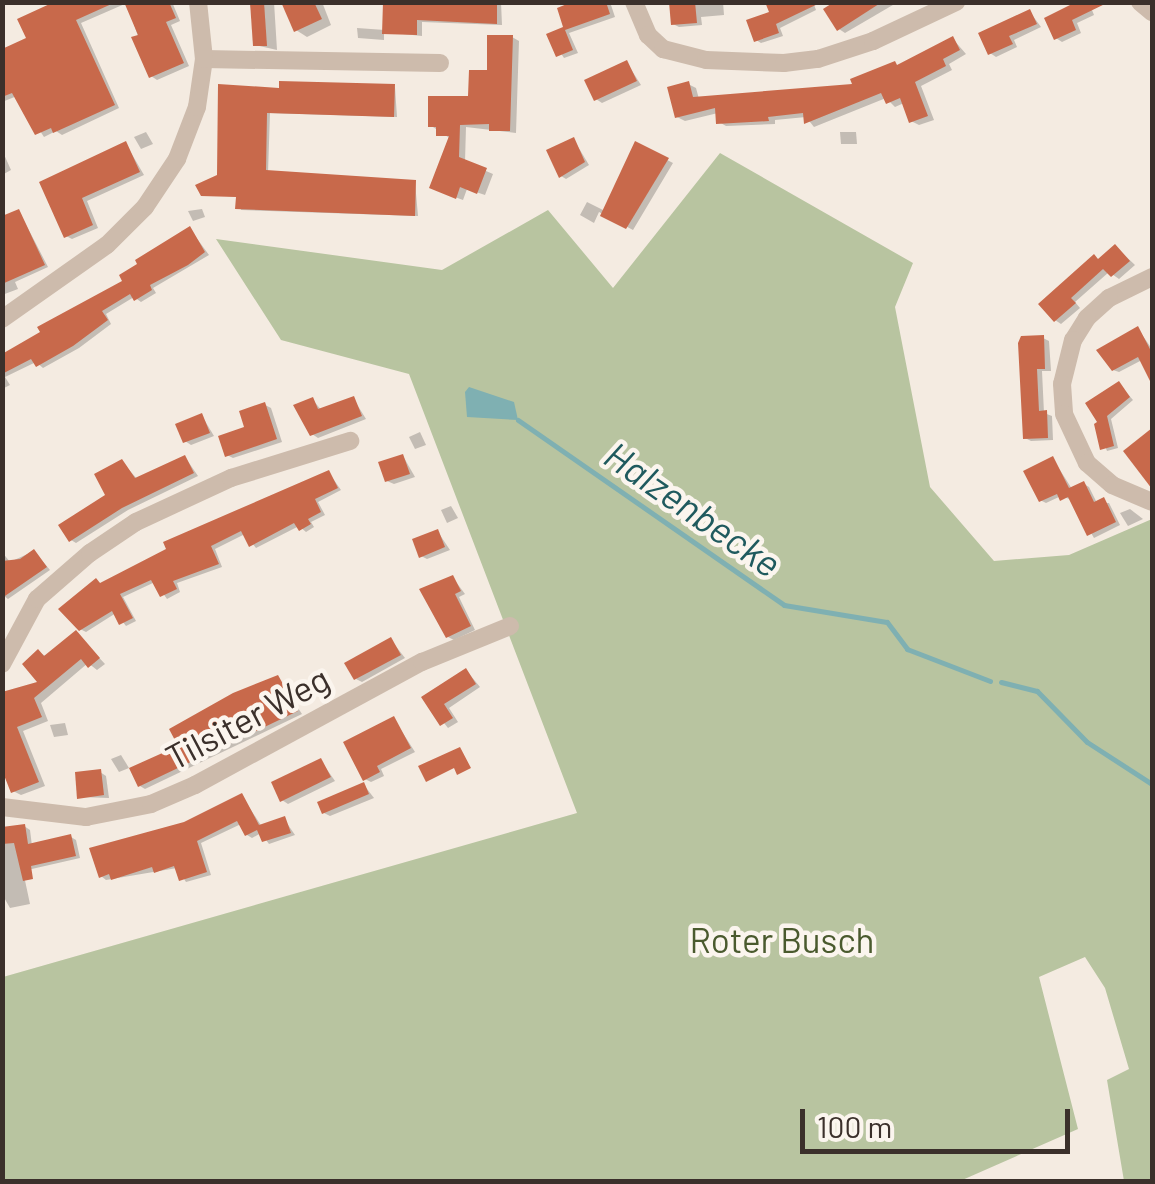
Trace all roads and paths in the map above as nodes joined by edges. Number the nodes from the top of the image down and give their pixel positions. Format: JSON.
{"nodes":[{"id":1,"x":198,"y":2,"type":"edge"},
{"id":2,"x":634,"y":2,"type":"edge"},
{"id":3,"x":956,"y":2,"type":"edge"},
{"id":4,"x":1140,"y":2,"type":"edge"},
{"id":5,"x":1152,"y":12,"type":"edge"},
{"id":6,"x":204,"y":59,"type":"junction"},
{"id":7,"x":440,"y":63,"type":"dead end"},
{"id":8,"x":1152,"y":277,"type":"edge"},
{"id":9,"x":2,"y":319,"type":"edge"},
{"id":10,"x":350,"y":442,"type":"dead end"},
{"id":11,"x":1152,"y":502,"type":"edge"},
{"id":12,"x":2,"y":617,"type":"edge"},
{"id":13,"x":23,"y":626,"type":"junction"},
{"id":14,"x":510,"y":626,"type":"dead end"},
{"id":15,"x":2,"y":664,"type":"edge"},
{"id":16,"x":2,"y":807,"type":"edge"}],
"edges":[{"from":1,"to":6,"type":"street"},
{"from":2,"to":3,"type":"street"},
{"from":4,"to":5,"type":"street"},
{"from":6,"to":7,"type":"street"},
{"from":6,"to":9,"type":"street"},
{"from":8,"to":11,"type":"street"},
{"from":10,"to":13,"type":"street"},
{"from":12,"to":13,"type":"street"},
{"from":13,"to":15,"type":"street"},
{"from":14,"to":16,"type":"street","name":"Tilsiter Weg"}]}
